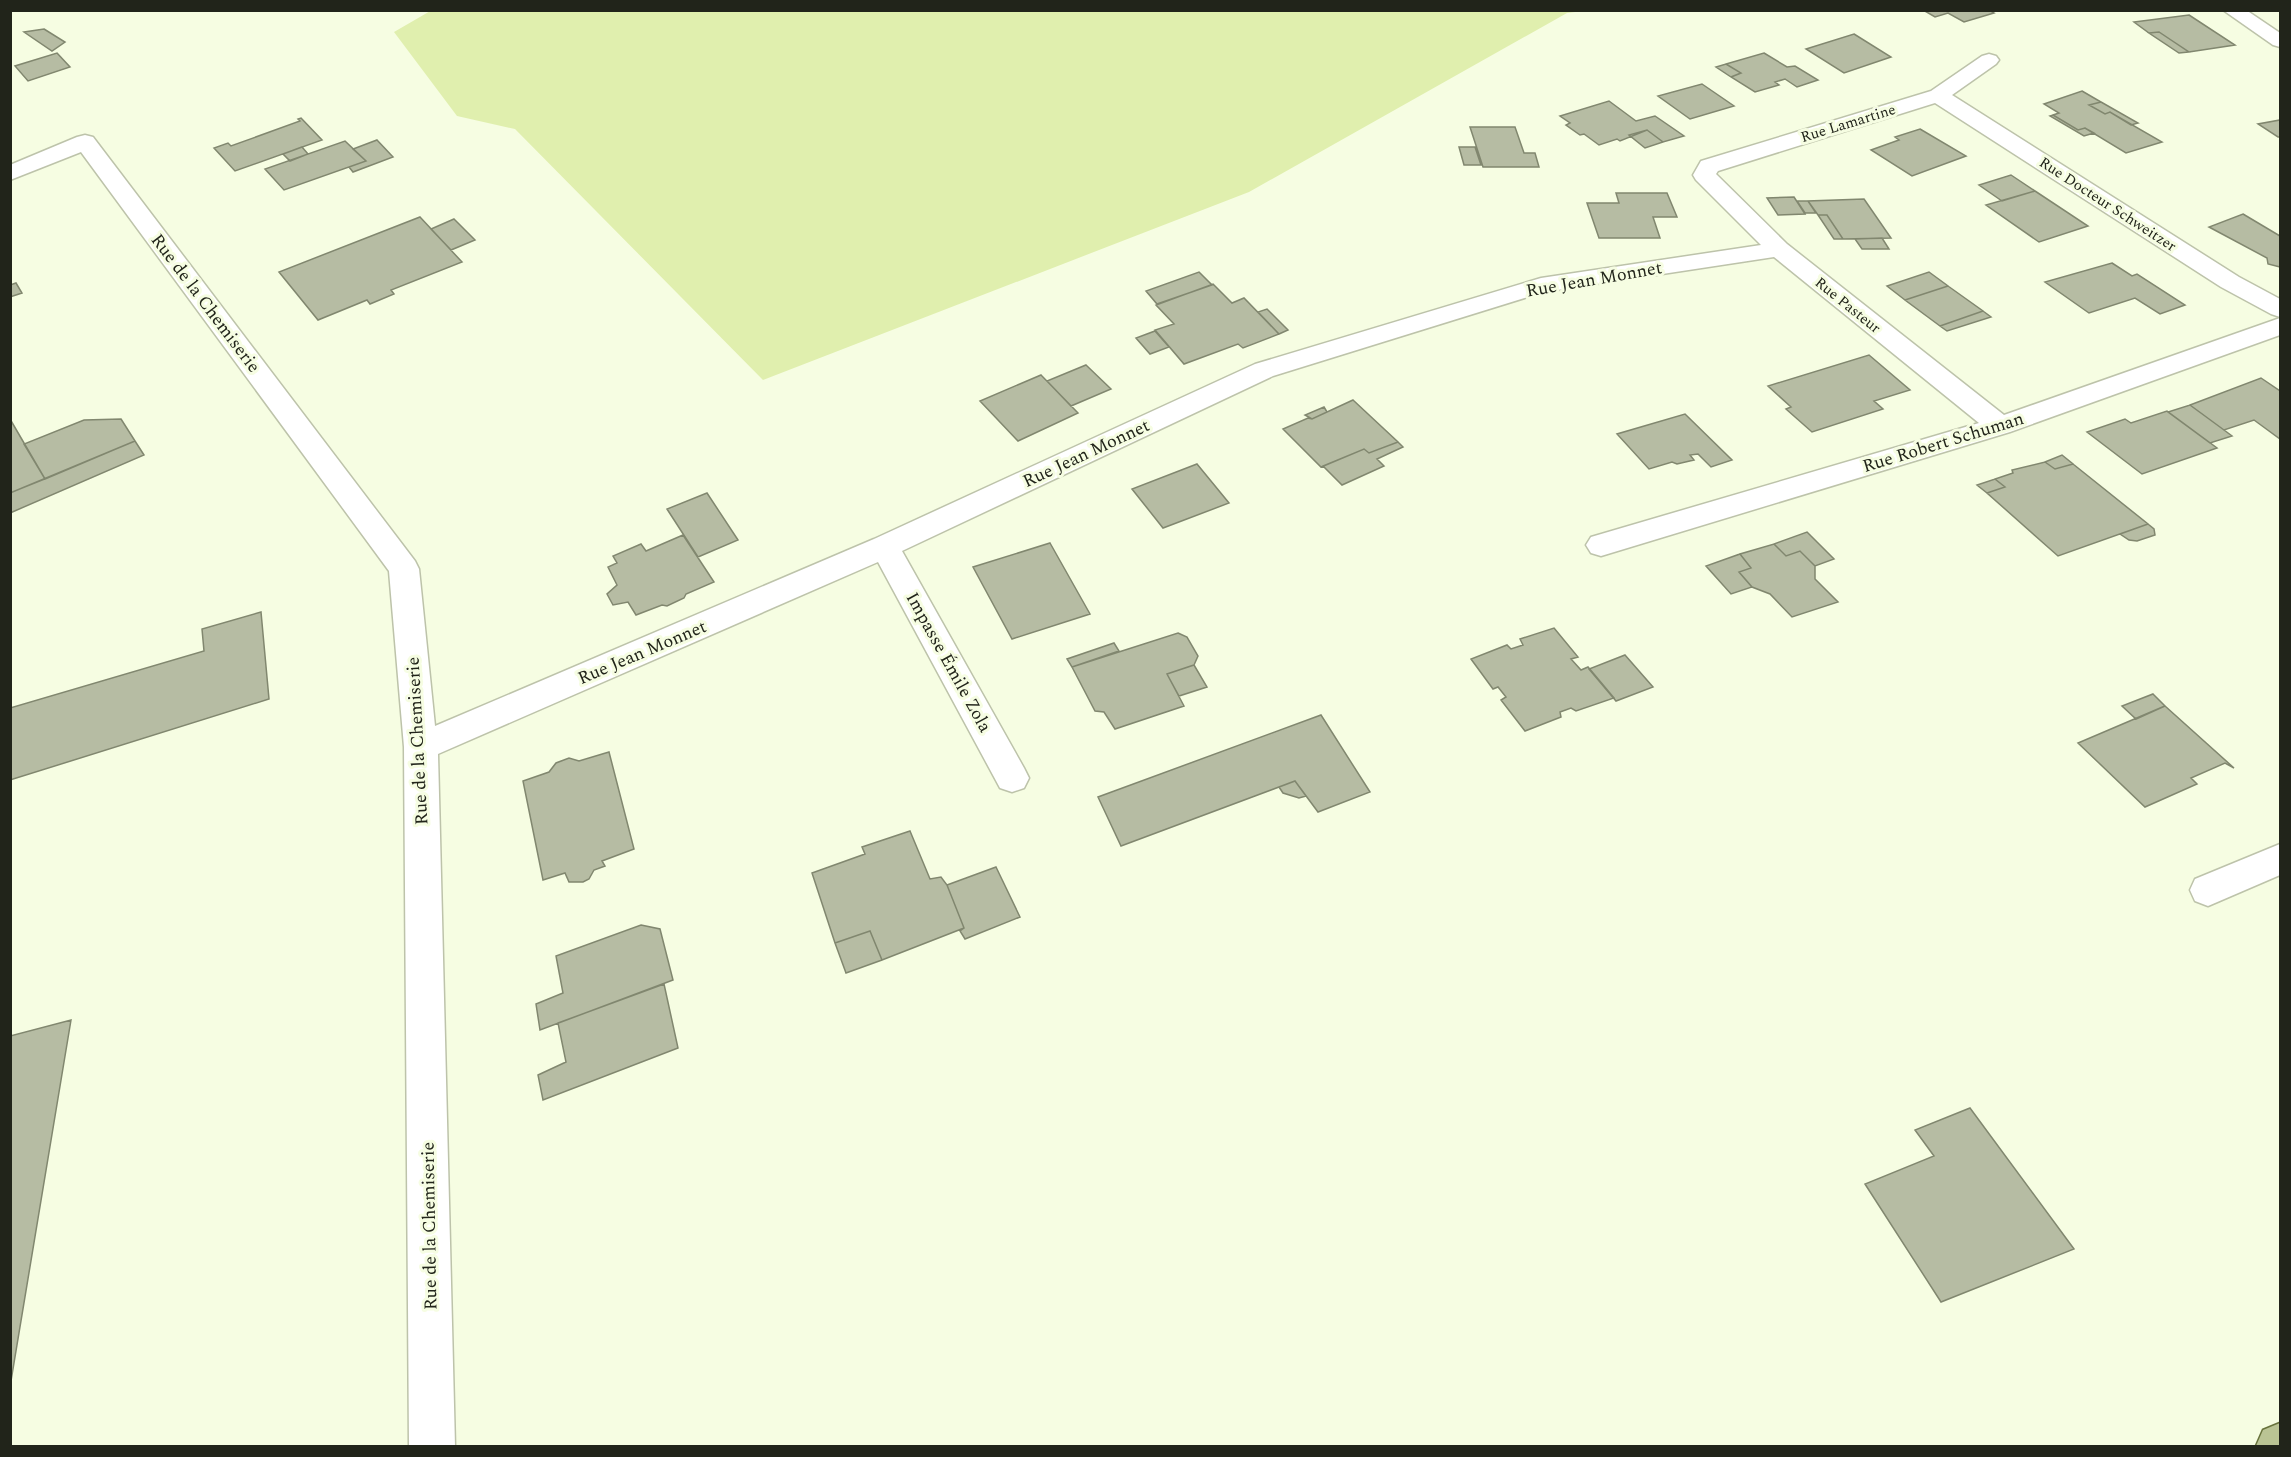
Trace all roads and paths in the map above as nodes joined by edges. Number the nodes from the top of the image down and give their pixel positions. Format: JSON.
{"nodes":[{"id":1,"x":2232,"y":10,"type":"edge"},
{"id":2,"x":2280,"y":41,"type":"edge"},
{"id":3,"x":1989,"y":60,"type":"dead end"},
{"id":4,"x":1938,"y":95,"type":"junction"},
{"id":5,"x":10,"y":173,"type":"edge"},
{"id":6,"x":1704,"y":175,"type":"joint"},
{"id":7,"x":1779,"y":249,"type":"junction"},
{"id":8,"x":2280,"y":309,"type":"edge"},
{"id":9,"x":2280,"y":326,"type":"edge"},
{"id":10,"x":2000,"y":426,"type":"junction"},
{"id":11,"x":1601,"y":545,"type":"dead end"},
{"id":12,"x":884,"y":547,"type":"junction"},
{"id":13,"x":421,"y":747,"type":"junction"},
{"id":14,"x":1012,"y":778,"type":"dead end"},
{"id":15,"x":2280,"y":859,"type":"edge"},
{"id":16,"x":2208,"y":890,"type":"dead end"},
{"id":17,"x":432,"y":1446,"type":"edge"}],
"edges":[{"from":1,"to":2,"type":"street"},
{"from":3,"to":4,"type":"street","name":"Rue Lamartine"},
{"from":4,"to":6,"type":"street","name":"Rue Lamartine"},
{"from":4,"to":8,"type":"street","name":"Rue Docteur Schweitzer"},
{"from":5,"to":13,"type":"street","name":"Rue de la Chemiserie"},
{"from":6,"to":7,"type":"street","name":"Rue Pasteur"},
{"from":7,"to":10,"type":"street","name":"Rue Pasteur"},
{"from":7,"to":12,"type":"street","name":"Rue Jean Monnet"},
{"from":9,"to":10,"type":"street","name":"Rue Robert Schuman"},
{"from":10,"to":11,"type":"street","name":"Rue Robert Schuman"},
{"from":12,"to":13,"type":"street","name":"Rue Jean Monnet"},
{"from":12,"to":14,"type":"street","name":"Impasse Émile Zola"},
{"from":13,"to":17,"type":"street","name":"Rue de la Chemiserie"},
{"from":15,"to":16,"type":"street"}]}
